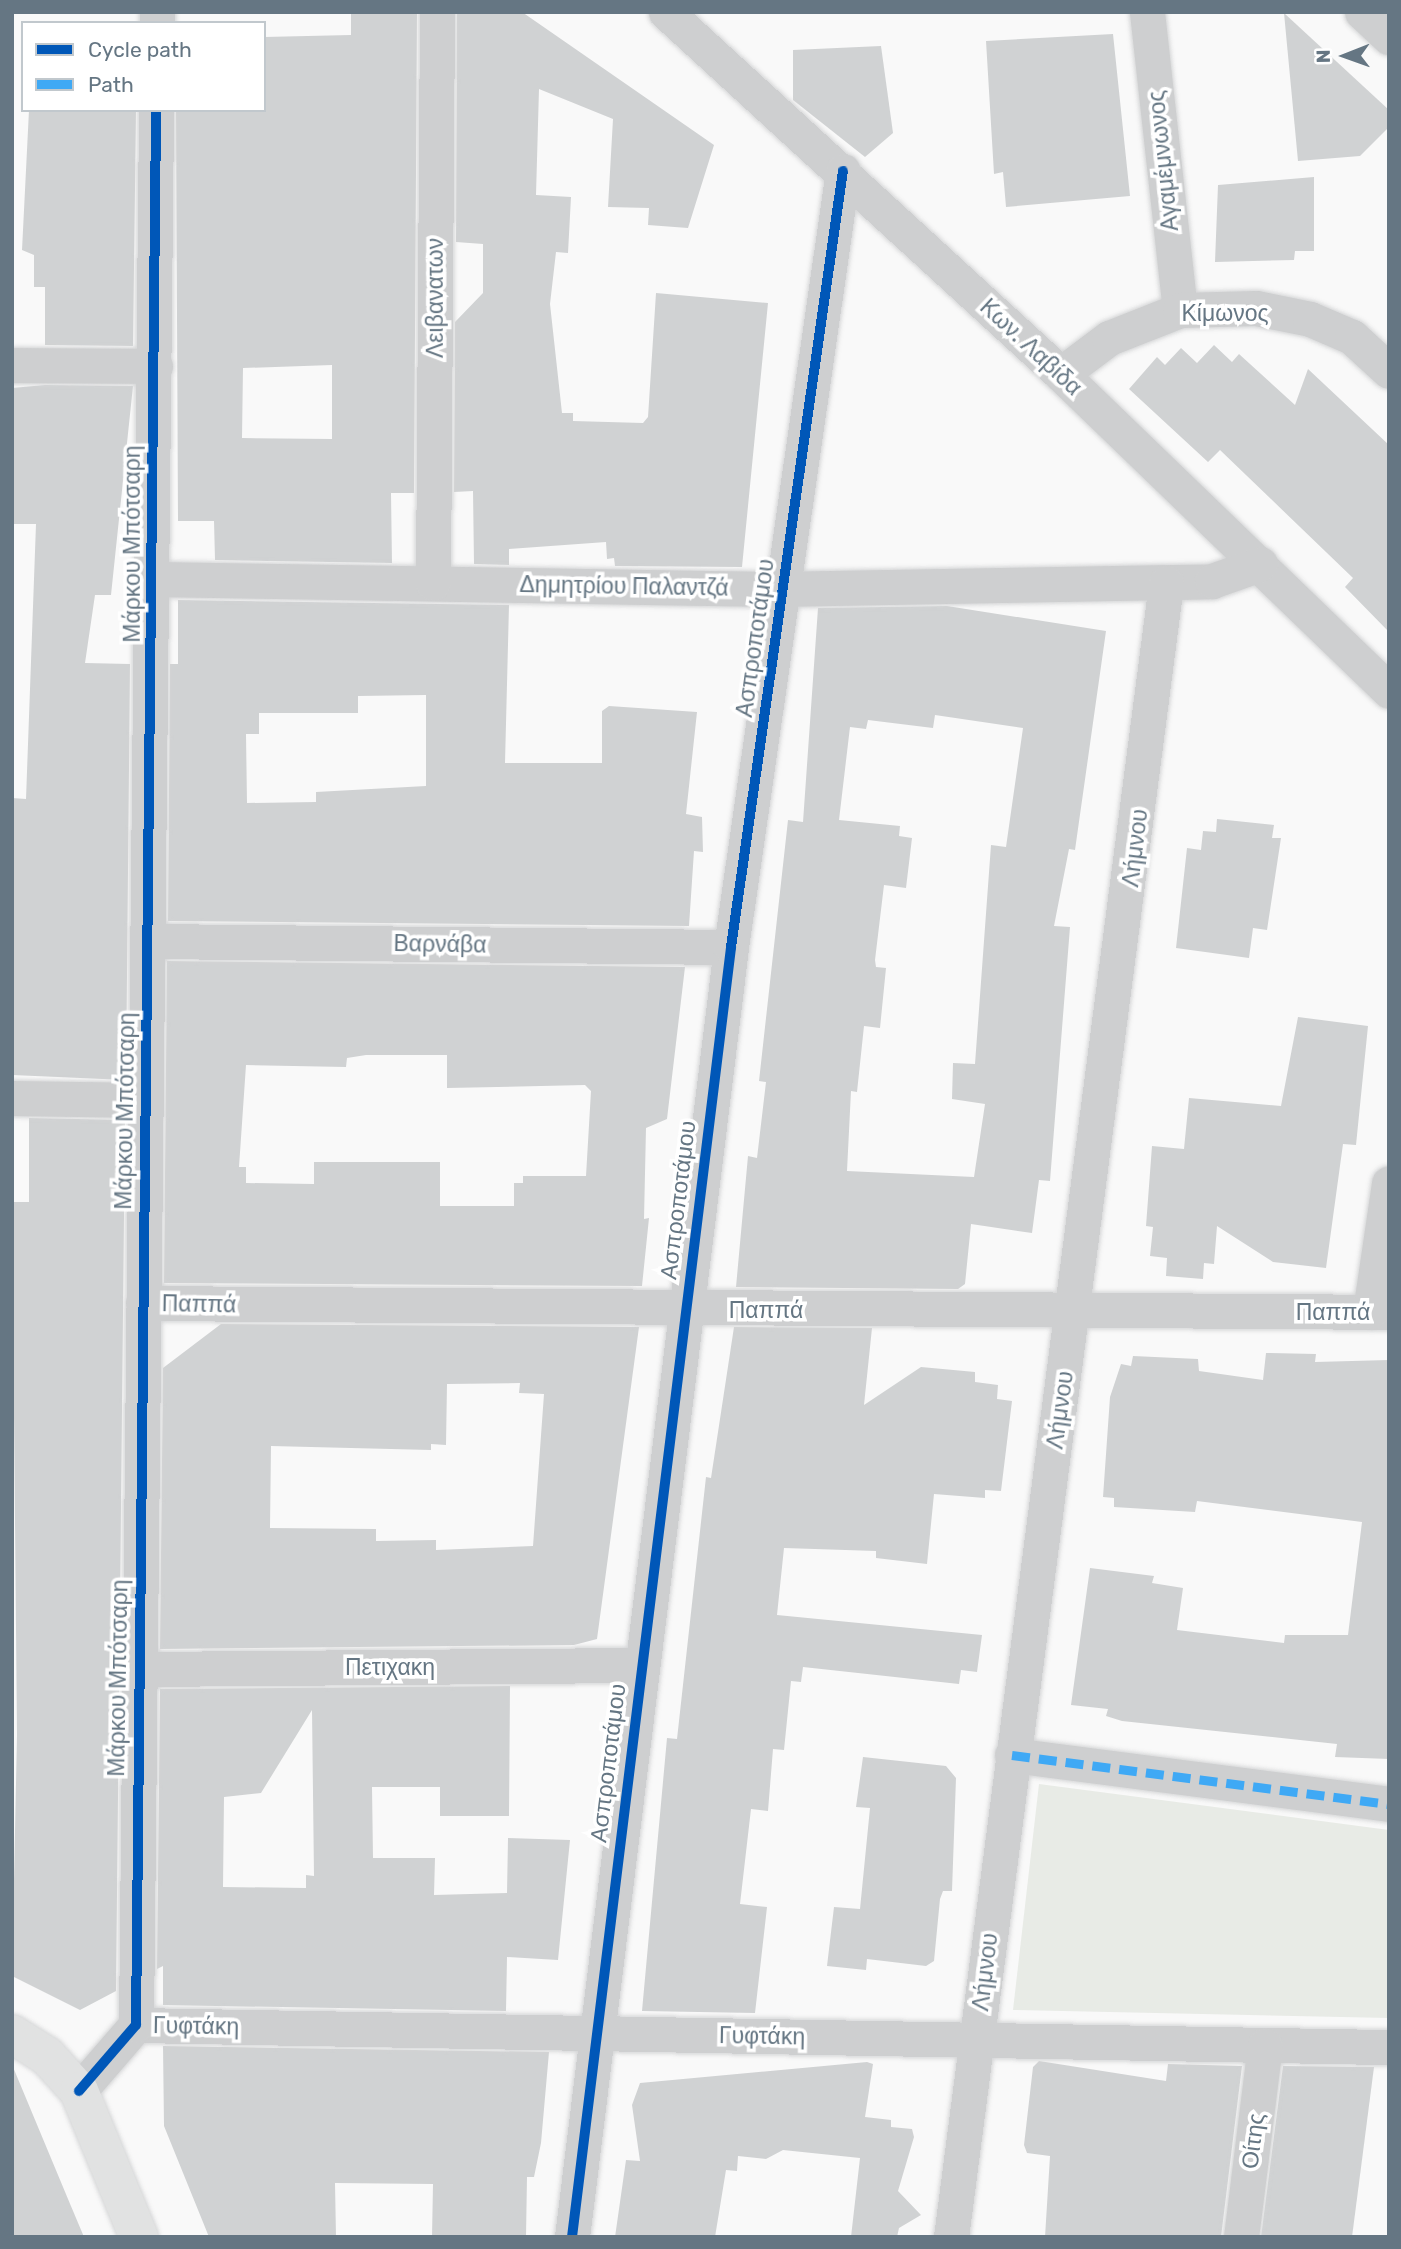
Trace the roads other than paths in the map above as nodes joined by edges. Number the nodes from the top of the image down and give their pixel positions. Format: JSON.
{"nodes":[{"id":1,"x":436,"y":12,"type":"edge"},
{"id":2,"x":666,"y":12,"type":"edge"},
{"id":3,"x":1147,"y":12,"type":"edge"},
{"id":4,"x":1362,"y":12,"type":"edge"},
{"id":5,"x":1389,"y":37,"type":"edge"},
{"id":6,"x":156,"y":112,"type":"edge"},
{"id":7,"x":843,"y":171,"type":"junction"},
{"id":8,"x":1180,"y":310,"type":"junction"},
{"id":9,"x":12,"y":365,"type":"edge"},
{"id":10,"x":155,"y":366,"type":"junction"},
{"id":11,"x":1389,"y":371,"type":"edge"},
{"id":12,"x":1060,"y":374,"type":"junction"},
{"id":13,"x":1260,"y":564,"type":"junction"},
{"id":14,"x":153,"y":579,"type":"junction"},
{"id":15,"x":433,"y":583,"type":"junction"},
{"id":16,"x":1166,"y":583,"type":"junction"},
{"id":17,"x":783,"y":589,"type":"junction"},
{"id":18,"x":1389,"y":691,"type":"edge"},
{"id":19,"x":149,"y":941,"type":"junction"},
{"id":20,"x":731,"y":947,"type":"junction"},
{"id":21,"x":12,"y":1098,"type":"edge"},
{"id":22,"x":145,"y":1100,"type":"junction"},
{"id":23,"x":1389,"y":1183,"type":"edge"},
{"id":24,"x":143,"y":1303,"type":"junction"},
{"id":25,"x":686,"y":1310,"type":"junction"},
{"id":26,"x":1073,"y":1311,"type":"junction"},
{"id":27,"x":1380,"y":1312,"type":"edge"},
{"id":28,"x":642,"y":1665,"type":"junction"},
{"id":29,"x":139,"y":1669,"type":"junction"},
{"id":30,"x":1012,"y":1755,"type":"junction"},
{"id":31,"x":1389,"y":1804,"type":"edge"},
{"id":32,"x":136,"y":2025,"type":"junction"},
{"id":33,"x":596,"y":2033,"type":"junction"},
{"id":34,"x":12,"y":2034,"type":"edge"},
{"id":35,"x":977,"y":2040,"type":"junction"},
{"id":36,"x":1265,"y":2045,"type":"junction"},
{"id":37,"x":1389,"y":2047,"type":"edge"},
{"id":38,"x":79,"y":2091,"type":"junction"},
{"id":39,"x":139,"y":2237,"type":"edge"},
{"id":40,"x":572,"y":2237,"type":"edge"},
{"id":41,"x":951,"y":2237,"type":"edge"},
{"id":42,"x":1241,"y":2237,"type":"edge"}],
"edges":[{"from":1,"to":15,"type":"street","name":"Λειβανατων"},
{"from":2,"to":7,"type":"street","name":"Κων. Λαβίδα"},
{"from":3,"to":8,"type":"street","name":"Αγαμέμνωνος"},
{"from":4,"to":5,"type":"street"},
{"from":6,"to":10,"type":"street","name":"Μάρκου Μπότσαρη"},
{"from":7,"to":12,"type":"street","name":"Κων. Λαβίδα"},
{"from":7,"to":17,"type":"street","name":"Ασπροποτάμου"},
{"from":8,"to":11,"type":"street","name":"Κίμωνος"},
{"from":8,"to":12,"type":"street","name":"Κίμωνος"},
{"from":9,"to":10,"type":"street"},
{"from":10,"to":14,"type":"street","name":"Μάρκου Μπότσαρη"},
{"from":12,"to":13,"type":"street","name":"Κων. Λαβίδα"},
{"from":13,"to":16,"type":"street","name":"Δημητρίου Παλαντζά"},
{"from":13,"to":18,"type":"street","name":"Κων. Λαβίδα"},
{"from":14,"to":15,"type":"street","name":"Δημητρίου Παλαντζά"},
{"from":14,"to":19,"type":"street","name":"Μάρκου Μπότσαρη"},
{"from":15,"to":17,"type":"street","name":"Δημητρίου Παλαντζά"},
{"from":16,"to":17,"type":"street","name":"Δημητρίου Παλαντζά"},
{"from":16,"to":26,"type":"street","name":"Λήμνου"},
{"from":17,"to":20,"type":"street","name":"Ασπροποτάμου"},
{"from":19,"to":20,"type":"street","name":"Βαρνάβα"},
{"from":19,"to":22,"type":"street","name":"Μάρκου Μπότσαρη"},
{"from":20,"to":25,"type":"street","name":"Ασπροποτάμου"},
{"from":21,"to":22,"type":"street"},
{"from":22,"to":24,"type":"street","name":"Μάρκου Μπότσαρη"},
{"from":23,"to":27,"type":"street"},
{"from":24,"to":25,"type":"street","name":"Παππά"},
{"from":24,"to":29,"type":"street","name":"Μάρκου Μπότσαρη"},
{"from":25,"to":26,"type":"street","name":"Παππά"},
{"from":25,"to":28,"type":"street","name":"Ασπροποτάμου"},
{"from":26,"to":27,"type":"street","name":"Παππά"},
{"from":26,"to":30,"type":"street","name":"Λήμνου"},
{"from":28,"to":29,"type":"street","name":"Πετιχακη"},
{"from":28,"to":33,"type":"street","name":"Ασπροποτάμου"},
{"from":29,"to":32,"type":"street","name":"Μάρκου Μπότσαρη"},
{"from":30,"to":31,"type":"street"},
{"from":30,"to":35,"type":"street","name":"Λήμνου"},
{"from":32,"to":33,"type":"street","name":"Γυφτάκη"},
{"from":32,"to":38,"type":"street"},
{"from":33,"to":35,"type":"street","name":"Γυφτάκη"},
{"from":33,"to":40,"type":"street","name":"Ασπροποτάμου"},
{"from":34,"to":38,"type":"street"},
{"from":35,"to":36,"type":"street","name":"Γυφτάκη"},
{"from":35,"to":41,"type":"street","name":"Λήμνου"},
{"from":36,"to":37,"type":"street","name":"Γυφτάκη"},
{"from":36,"to":42,"type":"street","name":"Οίτης"},
{"from":38,"to":39,"type":"street"}]}
